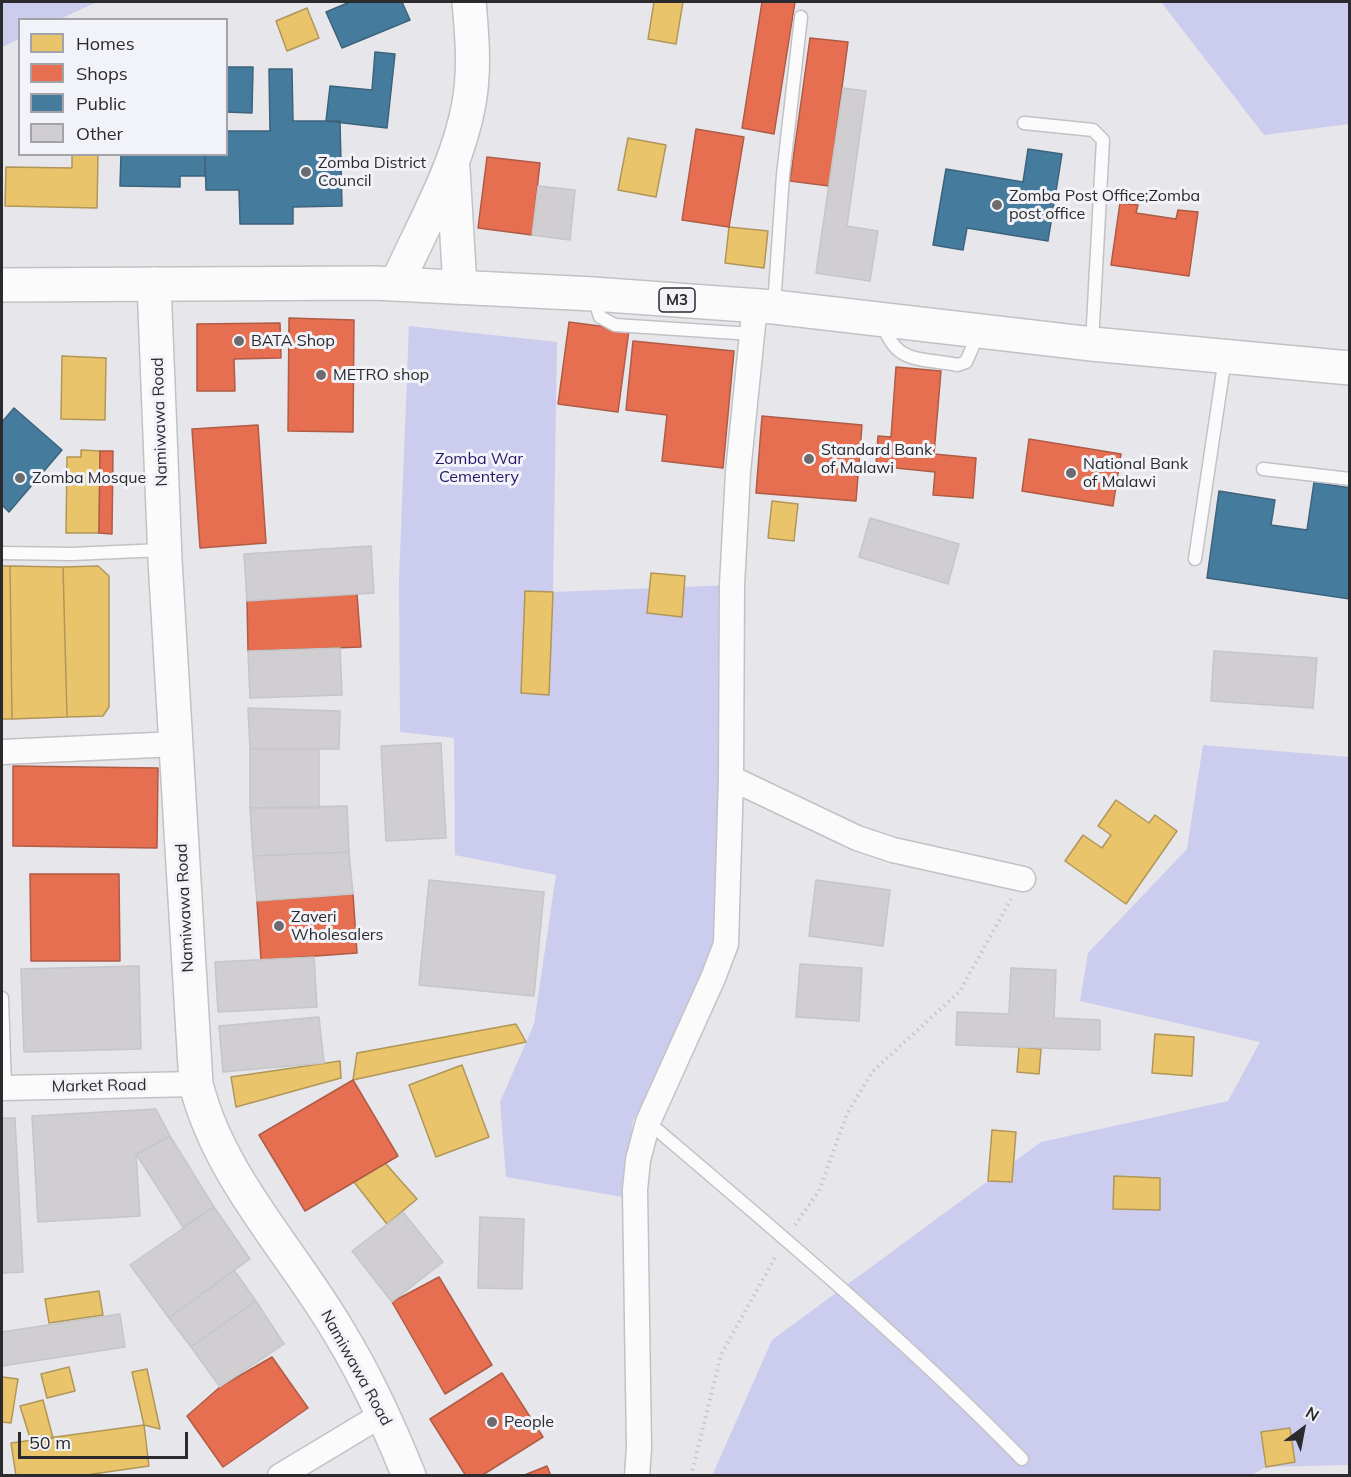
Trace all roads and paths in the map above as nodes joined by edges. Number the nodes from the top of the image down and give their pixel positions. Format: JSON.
{"nodes":[{"id":1,"x":469,"y":2,"type":"edge"},
{"id":2,"x":801,"y":17,"type":"dead end"},
{"id":3,"x":1024,"y":123,"type":"dead end"},
{"id":4,"x":452,"y":161,"type":"junction"},
{"id":5,"x":397,"y":283,"type":"junction"},
{"id":6,"x":154,"y":284,"type":"junction"},
{"id":7,"x":2,"y":285,"type":"edge"},
{"id":8,"x":459,"y":287,"type":"junction"},
{"id":9,"x":760,"y":316,"type":"junction"},
{"id":10,"x":1092,"y":344,"type":"junction"},
{"id":11,"x":1225,"y":357,"type":"junction"},
{"id":12,"x":1350,"y":368,"type":"edge"},
{"id":13,"x":1263,"y":469,"type":"dead end"},
{"id":14,"x":1350,"y":479,"type":"edge"},
{"id":15,"x":165,"y":550,"type":"junction"},
{"id":16,"x":2,"y":553,"type":"edge"},
{"id":17,"x":1195,"y":560,"type":"dead end"},
{"id":18,"x":177,"y":744,"type":"junction"},
{"id":19,"x":2,"y":752,"type":"edge"},
{"id":20,"x":730,"y":778,"type":"junction"},
{"id":21,"x":1023,"y":879,"type":"joint"},
{"id":22,"x":2,"y":998,"type":"edge"},
{"id":23,"x":196,"y":1084,"type":"junction"},
{"id":24,"x":3,"y":1088,"type":"edge"},
{"id":25,"x":648,"y":1122,"type":"junction"},
{"id":26,"x":785,"y":1239,"type":"junction"},
{"id":27,"x":383,"y":1414,"type":"junction"},
{"id":28,"x":1022,"y":1459,"type":"dead end"},
{"id":29,"x":280,"y":1476,"type":"edge"},
{"id":30,"x":409,"y":1476,"type":"edge"},
{"id":31,"x":637,"y":1476,"type":"edge"},
{"id":32,"x":691,"y":1476,"type":"edge"}],
"edges":[{"from":1,"to":4,"type":"main road"},
{"from":2,"to":9,"type":"lane"},
{"from":3,"to":10,"type":"lane"},
{"from":4,"to":5,"type":"main road"},
{"from":4,"to":8,"type":"main road"},
{"from":5,"to":6,"type":"main road","number":"M3"},
{"from":5,"to":8,"type":"main road","number":"M3"},
{"from":6,"to":7,"type":"main road","number":"M3"},
{"from":6,"to":15,"type":"main road","name":"Namiwawa Road"},
{"from":8,"to":9,"type":"main road","number":"M3"},
{"from":9,"to":10,"type":"main road","number":"M3"},
{"from":9,"to":20,"type":"street"},
{"from":10,"to":11,"type":"main road","number":"M3"},
{"from":11,"to":12,"type":"main road","number":"M3"},
{"from":11,"to":17,"type":"lane"},
{"from":13,"to":14,"type":"lane"},
{"from":15,"to":16,"type":"lane"},
{"from":15,"to":18,"type":"main road","name":"Namiwawa Road"},
{"from":18,"to":19,"type":"street"},
{"from":18,"to":23,"type":"main road","name":"Namiwawa Road"},
{"from":20,"to":21,"type":"street"},
{"from":20,"to":25,"type":"street"},
{"from":21,"to":26,"type":"path"},
{"from":22,"to":24,"type":"lane"},
{"from":23,"to":24,"type":"street","name":"Market Road"},
{"from":23,"to":27,"type":"main road","name":"Namiwawa Road"},
{"from":25,"to":26,"type":"lane"},
{"from":25,"to":31,"type":"street"},
{"from":26,"to":28,"type":"lane"},
{"from":26,"to":32,"type":"path"},
{"from":27,"to":29,"type":"street"},
{"from":27,"to":30,"type":"main road","name":"Namiwawa Road"}]}
